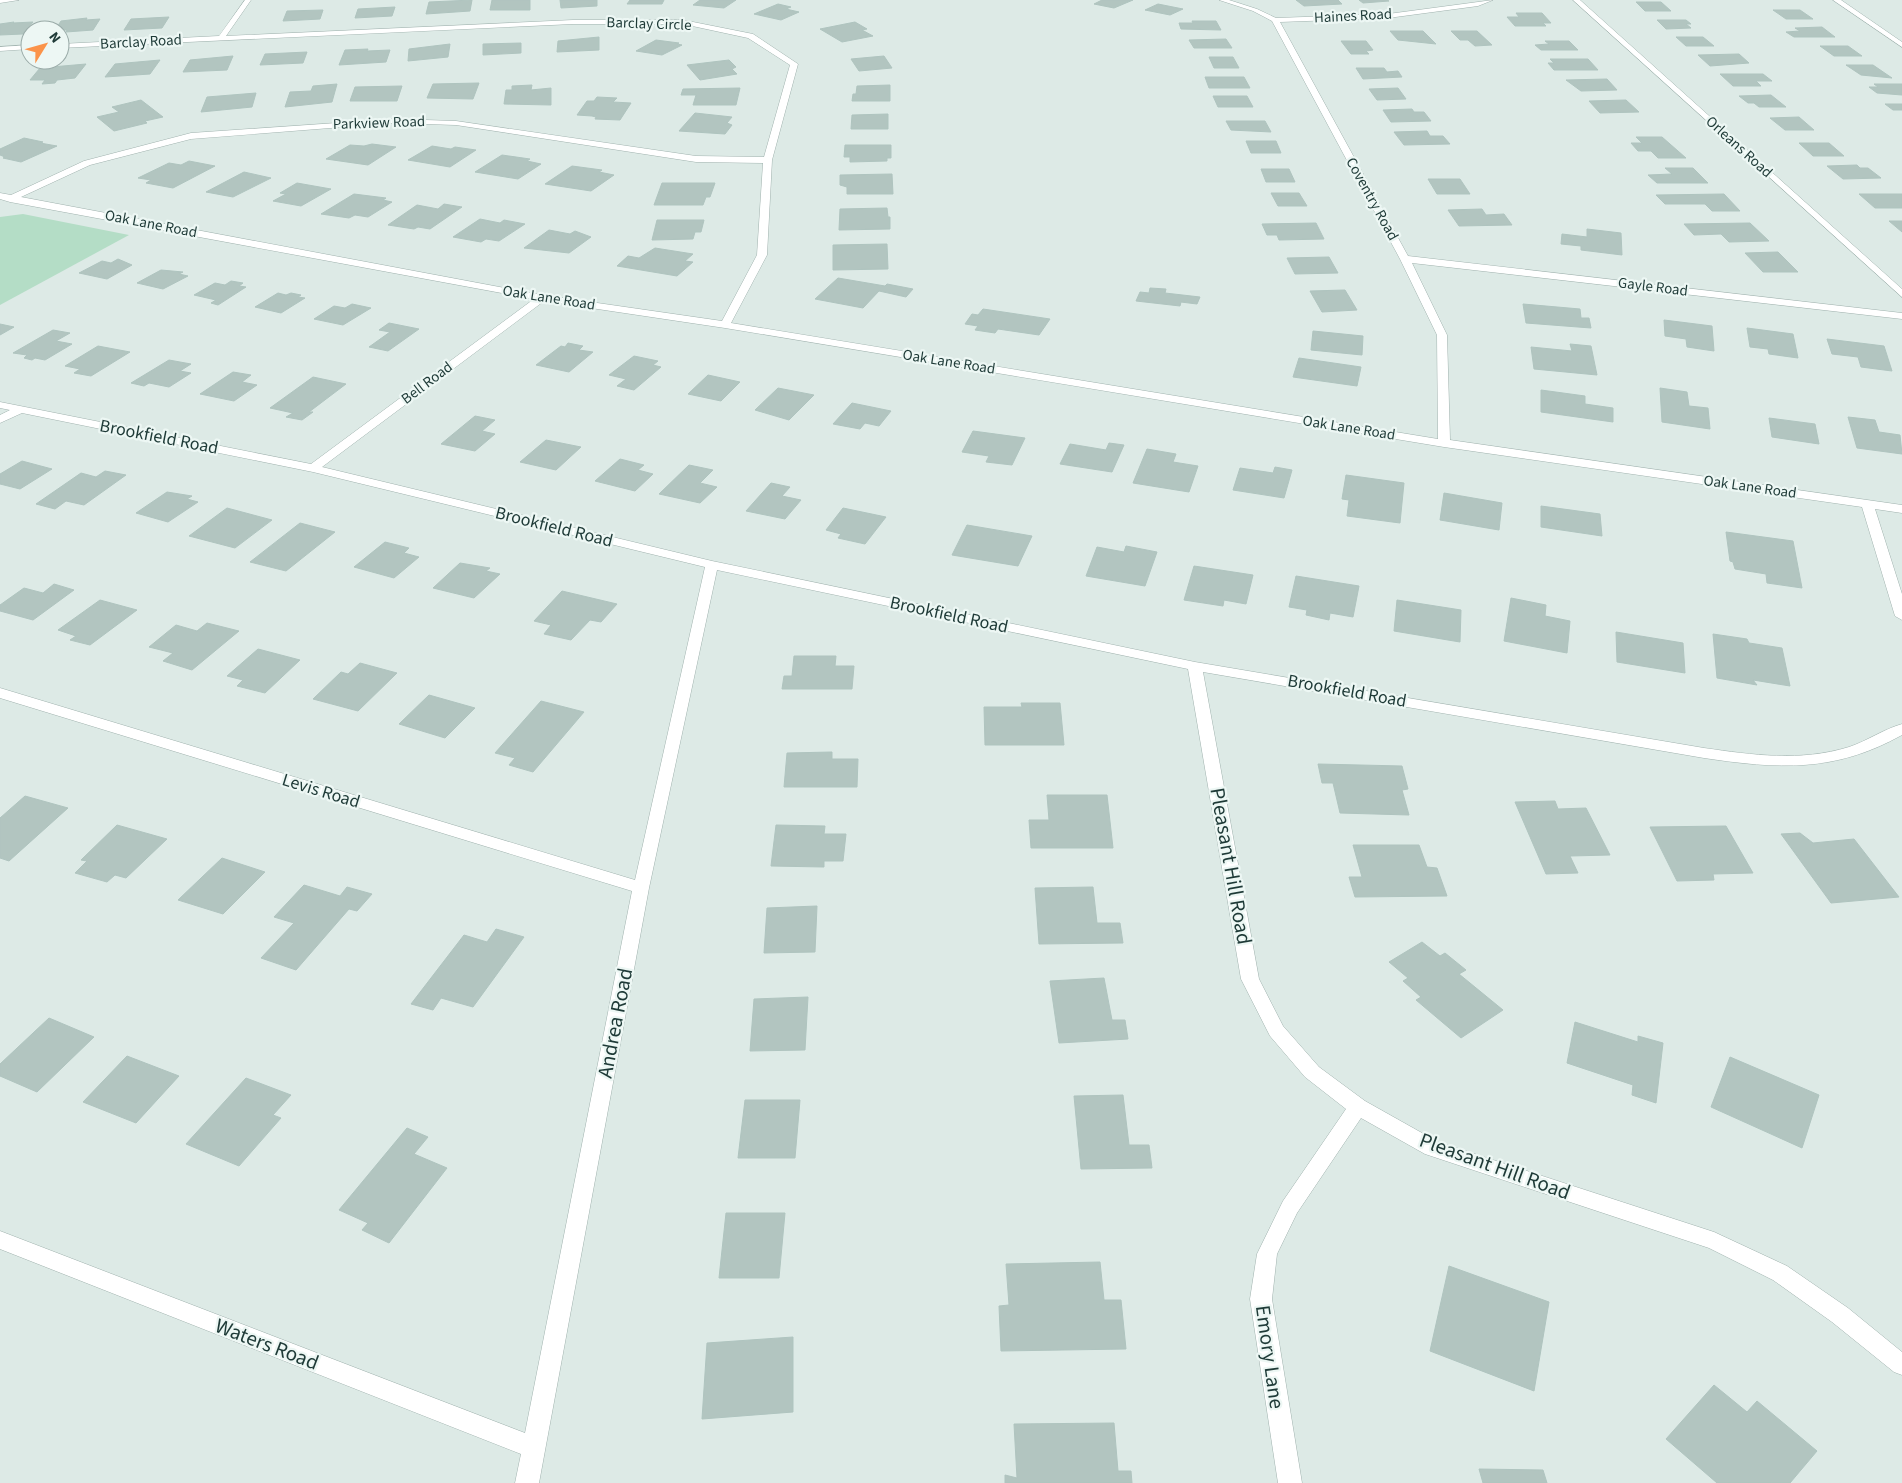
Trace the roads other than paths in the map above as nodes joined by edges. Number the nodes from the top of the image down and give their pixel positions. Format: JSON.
{"nodes":[{"id":1,"x":16,"y":0,"type":"edge"},
{"id":2,"x":248,"y":0,"type":"edge"},
{"id":3,"x":1222,"y":0,"type":"edge"},
{"id":4,"x":1490,"y":0,"type":"edge"},
{"id":5,"x":1576,"y":0,"type":"edge"},
{"id":6,"x":1836,"y":0,"type":"edge"},
{"id":7,"x":0,"y":1,"type":"edge"},
{"id":8,"x":1275,"y":20,"type":"junction"},
{"id":9,"x":222,"y":37,"type":"junction"},
{"id":10,"x":1902,"y":44,"type":"edge"},
{"id":11,"x":70,"y":45,"type":"edge"},
{"id":12,"x":20,"y":48,"type":"edge"},
{"id":13,"x":0,"y":49,"type":"edge"},
{"id":14,"x":768,"y":160,"type":"junction"},
{"id":15,"x":0,"y":196,"type":"edge"},
{"id":16,"x":12,"y":198,"type":"junction"},
{"id":17,"x":0,"y":204,"type":"edge"},
{"id":18,"x":1405,"y":259,"type":"junction"},
{"id":19,"x":1902,"y":294,"type":"edge"},
{"id":20,"x":542,"y":298,"type":"junction"},
{"id":21,"x":1902,"y":316,"type":"edge"},
{"id":22,"x":725,"y":326,"type":"junction"},
{"id":23,"x":0,"y":405,"type":"edge"},
{"id":24,"x":19,"y":410,"type":"junction"},
{"id":25,"x":0,"y":420,"type":"edge"},
{"id":26,"x":1444,"y":444,"type":"junction"},
{"id":27,"x":313,"y":468,"type":"junction"},
{"id":28,"x":1868,"y":505,"type":"junction"},
{"id":29,"x":1902,"y":509,"type":"edge"},
{"id":30,"x":712,"y":566,"type":"junction"},
{"id":31,"x":1902,"y":616,"type":"edge"},
{"id":32,"x":1195,"y":666,"type":"junction"},
{"id":33,"x":0,"y":694,"type":"edge"},
{"id":34,"x":1902,"y":729,"type":"edge"},
{"id":35,"x":641,"y":888,"type":"junction"},
{"id":36,"x":1358,"y":1107,"type":"junction"},
{"id":37,"x":0,"y":1240,"type":"edge"},
{"id":38,"x":1902,"y":1365,"type":"edge"},
{"id":39,"x":534,"y":1448,"type":"junction"},
{"id":40,"x":526,"y":1483,"type":"edge"},
{"id":41,"x":1290,"y":1483,"type":"edge"}],
"edges":[{"from":1,"to":7,"type":"street"},
{"from":2,"to":9,"type":"street"},
{"from":3,"to":8,"type":"street"},
{"from":4,"to":8,"type":"street","name":"Haines Road"},
{"from":5,"to":19,"type":"street","name":"Orleans Road"},
{"from":6,"to":10,"type":"street"},
{"from":8,"to":18,"type":"street","name":"Coventry Road"},
{"from":9,"to":11,"type":"street","name":"Barclay Road"},
{"from":9,"to":14,"type":"street","name":"Barclay Circle"},
{"from":12,"to":13,"type":"street"},
{"from":14,"to":16,"type":"street","name":"Parkview Road"},
{"from":14,"to":22,"type":"street","name":"Barclay Circle"},
{"from":15,"to":16,"type":"street","name":"Oak Lane Road"},
{"from":16,"to":17,"type":"street","name":"Parkview Road"},
{"from":16,"to":20,"type":"street","name":"Oak Lane Road"},
{"from":18,"to":21,"type":"street","name":"Gayle Road"},
{"from":18,"to":26,"type":"street","name":"Coventry Road"},
{"from":20,"to":22,"type":"street","name":"Oak Lane Road"},
{"from":20,"to":27,"type":"street","name":"Bell Road"},
{"from":22,"to":26,"type":"street","name":"Oak Lane Road"},
{"from":23,"to":24,"type":"street","name":"Brookfield Road"},
{"from":24,"to":25,"type":"street"},
{"from":24,"to":27,"type":"street","name":"Brookfield Road"},
{"from":26,"to":28,"type":"street","name":"Oak Lane Road"},
{"from":27,"to":30,"type":"street","name":"Brookfield Road"},
{"from":28,"to":29,"type":"street","name":"Oak Lane Road"},
{"from":28,"to":31,"type":"street"},
{"from":30,"to":32,"type":"street","name":"Brookfield Road"},
{"from":30,"to":35,"type":"street","name":"Andrea Road"},
{"from":32,"to":34,"type":"street","name":"Brookfield Road"},
{"from":32,"to":36,"type":"street","name":"Pleasant Hill Road"},
{"from":33,"to":35,"type":"street","name":"Levis Road"},
{"from":35,"to":39,"type":"street","name":"Andrea Road"},
{"from":36,"to":38,"type":"street","name":"Pleasant Hill Road"},
{"from":36,"to":41,"type":"street","name":"Emory Lane"},
{"from":37,"to":39,"type":"street","name":"Waters Road"},
{"from":39,"to":40,"type":"street","name":"Andrea Road"}]}
